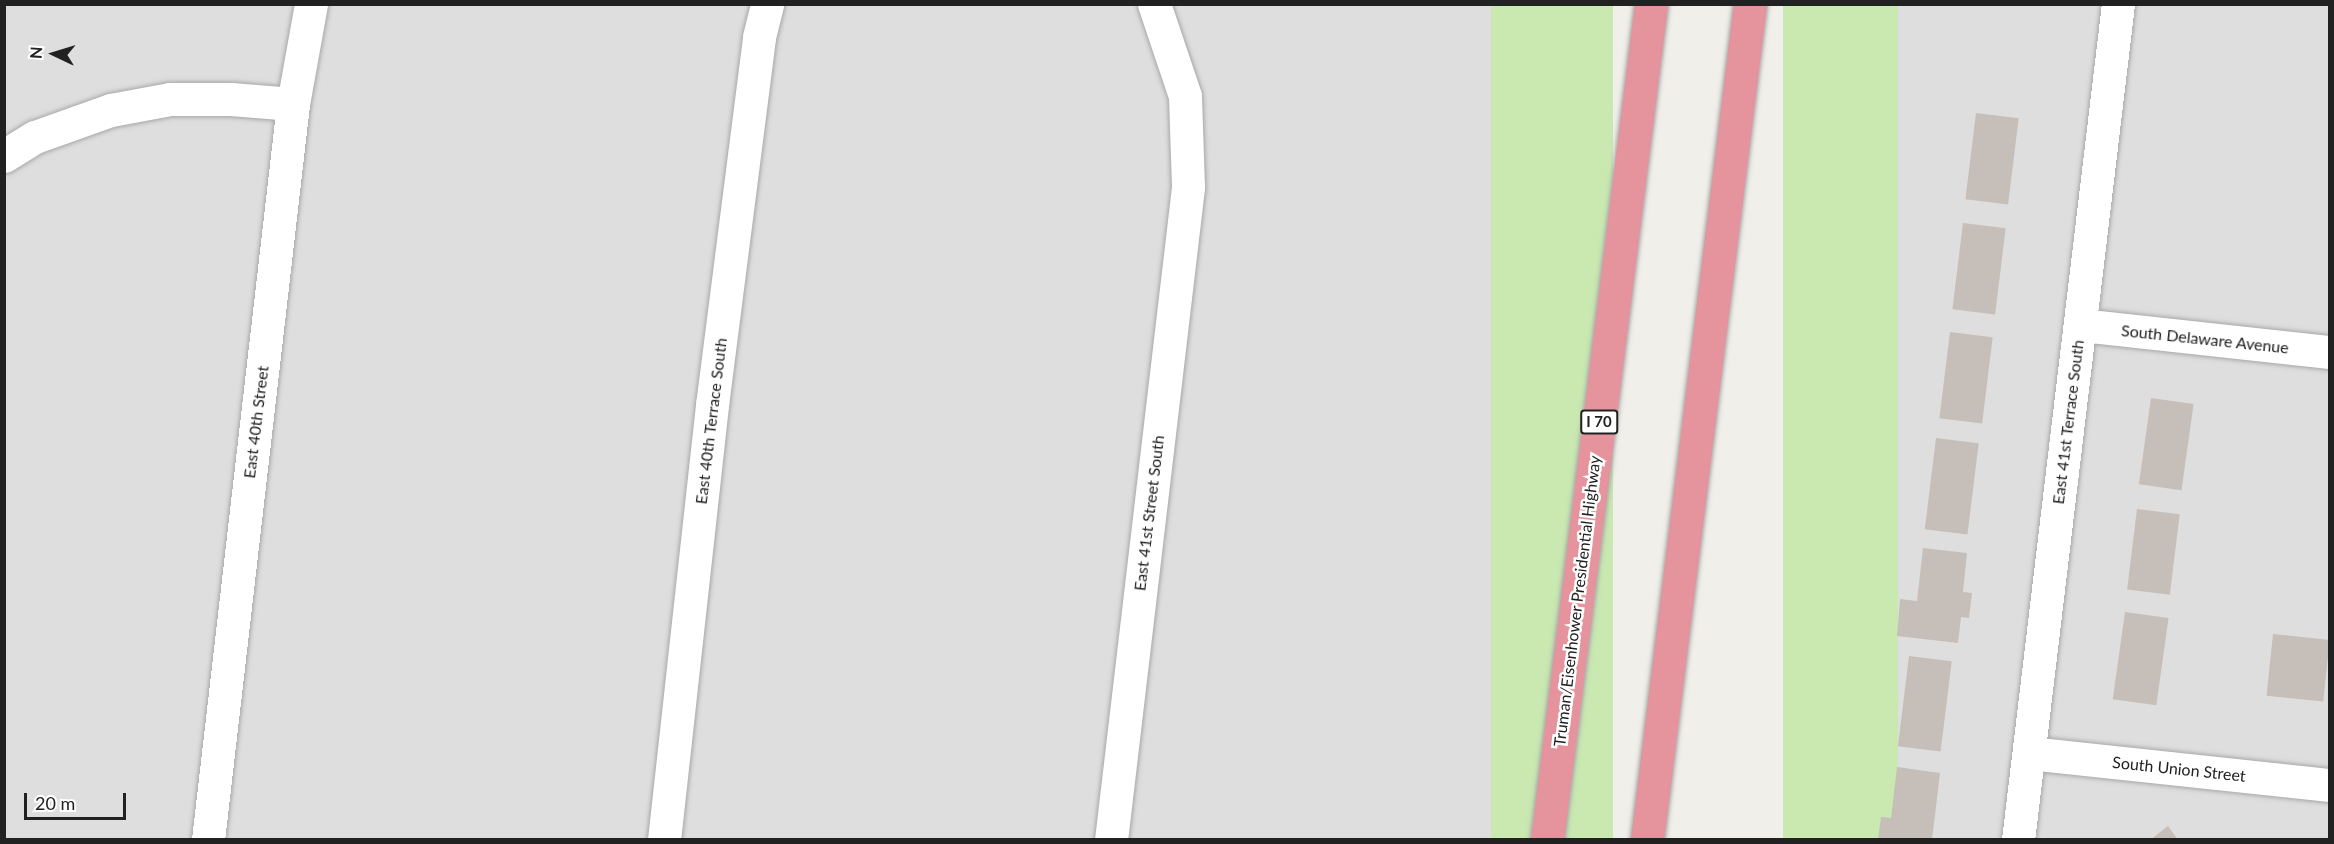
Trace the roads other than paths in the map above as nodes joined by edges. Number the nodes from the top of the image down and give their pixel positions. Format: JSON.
{"nodes":[{"id":1,"x":311,"y":4,"type":"edge"},
{"id":2,"x":767,"y":4,"type":"edge"},
{"id":3,"x":1154,"y":4,"type":"edge"},
{"id":4,"x":1651,"y":4,"type":"edge"},
{"id":5,"x":1750,"y":4,"type":"edge"},
{"id":6,"x":2118,"y":4,"type":"edge"},
{"id":7,"x":293,"y":104,"type":"junction"},
{"id":8,"x":4,"y":156,"type":"edge"},
{"id":9,"x":2080,"y":325,"type":"junction"},
{"id":10,"x":2330,"y":352,"type":"edge"},
{"id":11,"x":2029,"y":753,"type":"junction"},
{"id":12,"x":2330,"y":785,"type":"edge"},
{"id":13,"x":208,"y":840,"type":"edge"},
{"id":14,"x":664,"y":840,"type":"edge"},
{"id":15,"x":1111,"y":840,"type":"edge"},
{"id":16,"x":1547,"y":840,"type":"edge"},
{"id":17,"x":1647,"y":840,"type":"edge"},
{"id":18,"x":2018,"y":840,"type":"edge"}],
"edges":[{"from":1,"to":7,"type":"street","name":"East 40th Street"},
{"from":2,"to":14,"type":"street","name":"East 40th Terrace South"},
{"from":3,"to":15,"type":"street","name":"East 41st Street South"},
{"from":4,"to":16,"type":"highway","name":"Truman/Eisenhower Presidential Highway","number":"I 70"},
{"from":5,"to":17,"type":"highway"},
{"from":6,"to":9,"type":"street","name":"East 41st Terrace South"},
{"from":7,"to":8,"type":"street"},
{"from":7,"to":13,"type":"street","name":"East 40th Street"},
{"from":9,"to":10,"type":"street","name":"South Delaware Avenue"},
{"from":9,"to":11,"type":"street","name":"East 41st Terrace South"},
{"from":11,"to":12,"type":"street","name":"South Union Street"},
{"from":11,"to":18,"type":"street","name":"East 41st Terrace South"}]}
